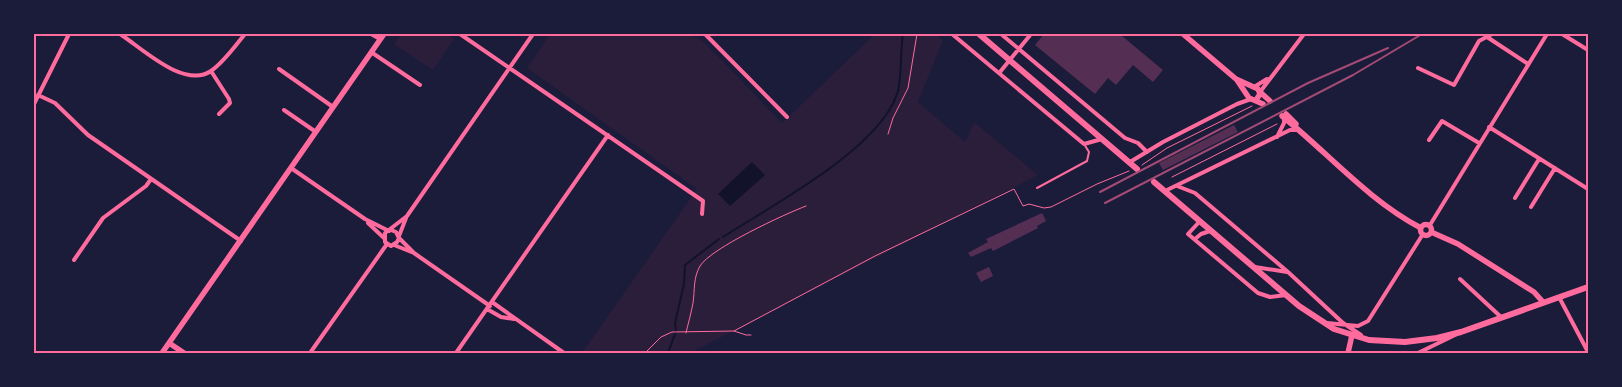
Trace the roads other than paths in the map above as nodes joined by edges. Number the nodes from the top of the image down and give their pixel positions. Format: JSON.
{"nodes":[{"id":1,"x":69,"y":34,"type":"edge"},
{"id":2,"x":120,"y":34,"type":"edge"},
{"id":3,"x":245,"y":34,"type":"edge"},
{"id":4,"x":371,"y":34,"type":"edge"},
{"id":5,"x":384,"y":34,"type":"edge"},
{"id":6,"x":460,"y":34,"type":"edge"},
{"id":7,"x":533,"y":34,"type":"edge"},
{"id":8,"x":706,"y":34,"type":"edge"},
{"id":9,"x":952,"y":34,"type":"edge"},
{"id":10,"x":979,"y":34,"type":"edge"},
{"id":11,"x":1001,"y":34,"type":"edge"},
{"id":12,"x":1031,"y":34,"type":"edge"},
{"id":13,"x":1183,"y":34,"type":"edge"},
{"id":14,"x":1304,"y":34,"type":"edge"},
{"id":15,"x":1492,"y":34,"type":"edge"},
{"id":16,"x":1547,"y":34,"type":"edge"},
{"id":17,"x":1562,"y":34,"type":"edge"},
{"id":18,"x":1487,"y":38,"type":"junction"},
{"id":19,"x":380,"y":39,"type":"junction"},
{"id":20,"x":1019,"y":49,"type":"junction"},
{"id":21,"x":1588,"y":50,"type":"edge"},
{"id":22,"x":372,"y":52,"type":"junction"},
{"id":23,"x":1010,"y":60,"type":"junction"},
{"id":24,"x":1528,"y":64,"type":"junction"},
{"id":25,"x":510,"y":67,"type":"junction"},
{"id":26,"x":1418,"y":68,"type":"dead end"},
{"id":27,"x":279,"y":70,"type":"dead end"},
{"id":28,"x":211,"y":71,"type":"junction"},
{"id":29,"x":1000,"y":72,"type":"junction"},
{"id":30,"x":1271,"y":76,"type":"junction"},
{"id":31,"x":1236,"y":79,"type":"junction"},
{"id":32,"x":420,"y":86,"type":"dead end"},
{"id":33,"x":1254,"y":87,"type":"junction"},
{"id":34,"x":1260,"y":92,"type":"junction"},
{"id":35,"x":38,"y":95,"type":"junction"},
{"id":36,"x":1252,"y":98,"type":"junction"},
{"id":37,"x":1270,"y":100,"type":"dead end"},
{"id":38,"x":1262,"y":103,"type":"road end"},
{"id":39,"x":34,"y":104,"type":"edge"},
{"id":40,"x":333,"y":108,"type":"junction"},
{"id":41,"x":284,"y":110,"type":"dead end"},
{"id":42,"x":219,"y":114,"type":"dead end"},
{"id":43,"x":1284,"y":116,"type":"joint"},
{"id":44,"x":787,"y":117,"type":"dead end"},
{"id":45,"x":1489,"y":127,"type":"junction"},
{"id":46,"x":1300,"y":130,"type":"junction"},
{"id":47,"x":316,"y":132,"type":"junction"},
{"id":48,"x":608,"y":135,"type":"junction"},
{"id":49,"x":1277,"y":136,"type":"junction"},
{"id":50,"x":1102,"y":139,"type":"junction"},
{"id":51,"x":1429,"y":140,"type":"dead end"},
{"id":52,"x":1084,"y":144,"type":"junction"},
{"id":53,"x":1479,"y":144,"type":"junction"},
{"id":54,"x":1146,"y":152,"type":"junction"},
{"id":55,"x":1539,"y":158,"type":"junction"},
{"id":56,"x":1130,"y":162,"type":"junction"},
{"id":57,"x":291,"y":168,"type":"junction"},
{"id":58,"x":1137,"y":168,"type":"road end"},
{"id":59,"x":1555,"y":168,"type":"junction"},
{"id":60,"x":151,"y":179,"type":"junction"},
{"id":61,"x":1154,"y":182,"type":"dead end"},
{"id":62,"x":1177,"y":186,"type":"junction"},
{"id":63,"x":1037,"y":188,"type":"dead end"},
{"id":64,"x":1588,"y":189,"type":"edge"},
{"id":65,"x":1165,"y":191,"type":"junction"},
{"id":66,"x":1516,"y":198,"type":"dead end"},
{"id":67,"x":1531,"y":207,"type":"dead end"},
{"id":68,"x":702,"y":214,"type":"dead end"},
{"id":69,"x":407,"y":216,"type":"junction"},
{"id":70,"x":365,"y":219,"type":"junction"},
{"id":71,"x":1200,"y":221,"type":"junction"},
{"id":72,"x":1430,"y":225,"type":"junction"},
{"id":73,"x":390,"y":230,"type":"junction"},
{"id":74,"x":1212,"y":231,"type":"junction"},
{"id":75,"x":1422,"y":231,"type":"junction"},
{"id":76,"x":1432,"y":232,"type":"junction"},
{"id":77,"x":399,"y":237,"type":"junction"},
{"id":78,"x":384,"y":238,"type":"junction"},
{"id":79,"x":1195,"y":240,"type":"junction"},
{"id":80,"x":241,"y":241,"type":"junction"},
{"id":81,"x":387,"y":244,"type":"junction"},
{"id":82,"x":394,"y":245,"type":"junction"},
{"id":83,"x":414,"y":253,"type":"junction"},
{"id":84,"x":74,"y":260,"type":"dead end"},
{"id":85,"x":1253,"y":266,"type":"junction"},
{"id":86,"x":1288,"y":272,"type":"junction"},
{"id":87,"x":1460,"y":279,"type":"dead end"},
{"id":88,"x":1588,"y":287,"type":"edge"},
{"id":89,"x":1286,"y":295,"type":"junction"},
{"id":90,"x":1559,"y":297,"type":"junction"},
{"id":91,"x":1543,"y":302,"type":"junction"},
{"id":92,"x":490,"y":305,"type":"junction"},
{"id":93,"x":1501,"y":317,"type":"junction"},
{"id":94,"x":514,"y":319,"type":"junction"},
{"id":95,"x":1323,"y":322,"type":"junction"},
{"id":96,"x":1345,"y":325,"type":"junction"},
{"id":97,"x":1462,"y":332,"type":"junction"},
{"id":98,"x":1352,"y":335,"type":"junction"},
{"id":99,"x":1369,"y":340,"type":"junction"},
{"id":100,"x":169,"y":344,"type":"junction"},
{"id":101,"x":1350,"y":352,"type":"edge"},
{"id":102,"x":1588,"y":352,"type":"edge"},
{"id":103,"x":162,"y":353,"type":"edge"},
{"id":104,"x":184,"y":353,"type":"edge"},
{"id":105,"x":310,"y":353,"type":"edge"},
{"id":106,"x":456,"y":353,"type":"edge"},
{"id":107,"x":564,"y":353,"type":"edge"},
{"id":108,"x":1418,"y":353,"type":"edge"}],
"edges":[{"from":1,"to":35,"type":"street"},
{"from":2,"to":28,"type":"street"},
{"from":3,"to":28,"type":"street"},
{"from":4,"to":19,"type":"street"},
{"from":5,"to":19,"type":"main road"},
{"from":6,"to":25,"type":"street"},
{"from":7,"to":25,"type":"street"},
{"from":8,"to":44,"type":"street"},
{"from":9,"to":29,"type":"street"},
{"from":10,"to":23,"type":"highway"},
{"from":11,"to":20,"type":"street"},
{"from":12,"to":20,"type":"street"},
{"from":13,"to":31,"type":"main road"},
{"from":14,"to":30,"type":"street"},
{"from":15,"to":18,"type":"street"},
{"from":16,"to":24,"type":"street"},
{"from":17,"to":21,"type":"street"},
{"from":18,"to":24,"type":"street"},
{"from":18,"to":26,"type":"street"},
{"from":19,"to":22,"type":"main road"},
{"from":20,"to":23,"type":"street"},
{"from":20,"to":54,"type":"street"},
{"from":22,"to":32,"type":"street"},
{"from":22,"to":40,"type":"main road"},
{"from":23,"to":29,"type":"street"},
{"from":23,"to":50,"type":"highway"},
{"from":24,"to":45,"type":"street"},
{"from":25,"to":48,"type":"street"},
{"from":25,"to":69,"type":"street"},
{"from":27,"to":40,"type":"street"},
{"from":28,"to":42,"type":"street"},
{"from":29,"to":52,"type":"street"},
{"from":30,"to":33,"type":"street"},
{"from":30,"to":34,"type":"street"},
{"from":31,"to":33,"type":"main road"},
{"from":31,"to":36,"type":"main road"},
{"from":33,"to":34,"type":"main road"},
{"from":33,"to":36,"type":"main road"},
{"from":34,"to":36,"type":"main road"},
{"from":34,"to":37,"type":"main road"},
{"from":35,"to":39,"type":"street"},
{"from":35,"to":60,"type":"street"},
{"from":36,"to":38,"type":"main road"},
{"from":36,"to":54,"type":"street"},
{"from":40,"to":47,"type":"main road"},
{"from":41,"to":47,"type":"street"},
{"from":43,"to":46,"type":"main road"},
{"from":43,"to":49,"type":"street"},
{"from":45,"to":53,"type":"street"},
{"from":45,"to":55,"type":"street"},
{"from":46,"to":49,"type":"street"},
{"from":46,"to":75,"type":"main road"},
{"from":47,"to":57,"type":"main road"},
{"from":48,"to":68,"type":"street"},
{"from":48,"to":92,"type":"street"},
{"from":49,"to":62,"type":"street"},
{"from":50,"to":52,"type":"street"},
{"from":50,"to":56,"type":"highway"},
{"from":51,"to":53,"type":"street"},
{"from":52,"to":63,"type":"lane"},
{"from":53,"to":72,"type":"street"},
{"from":54,"to":56,"type":"street"},
{"from":55,"to":59,"type":"street"},
{"from":55,"to":66,"type":"street"},
{"from":56,"to":58,"type":"highway"},
{"from":57,"to":70,"type":"street"},
{"from":57,"to":80,"type":"main road"},
{"from":59,"to":64,"type":"street"},
{"from":59,"to":67,"type":"street"},
{"from":60,"to":80,"type":"street"},
{"from":60,"to":84,"type":"street"},
{"from":61,"to":65,"type":"highway"},
{"from":62,"to":65,"type":"street"},
{"from":62,"to":86,"type":"street"},
{"from":65,"to":71,"type":"highway"},
{"from":69,"to":73,"type":"street"},
{"from":69,"to":77,"type":"street"},
{"from":70,"to":73,"type":"street"},
{"from":70,"to":78,"type":"street"},
{"from":71,"to":74,"type":"highway"},
{"from":71,"to":79,"type":"street"},
{"from":72,"to":75,"type":"main road"},
{"from":72,"to":76,"type":"main road"},
{"from":73,"to":77,"type":"street"},
{"from":73,"to":78,"type":"street"},
{"from":74,"to":79,"type":"street"},
{"from":74,"to":85,"type":"highway"},
{"from":75,"to":76,"type":"main road"},
{"from":75,"to":96,"type":"street"},
{"from":76,"to":91,"type":"main road"},
{"from":77,"to":82,"type":"street"},
{"from":77,"to":83,"type":"street"},
{"from":78,"to":81,"type":"street"},
{"from":79,"to":89,"type":"street"},
{"from":80,"to":100,"type":"main road"},
{"from":81,"to":82,"type":"street"},
{"from":81,"to":105,"type":"street"},
{"from":82,"to":83,"type":"street"},
{"from":83,"to":92,"type":"street"},
{"from":85,"to":86,"type":"street"},
{"from":85,"to":89,"type":"highway"},
{"from":86,"to":96,"type":"street"},
{"from":87,"to":93,"type":"street"},
{"from":88,"to":90,"type":"highway"},
{"from":89,"to":95,"type":"highway"},
{"from":90,"to":91,"type":"highway"},
{"from":90,"to":102,"type":"street"},
{"from":91,"to":93,"type":"highway"},
{"from":92,"to":94,"type":"street"},
{"from":92,"to":94,"type":"street"},
{"from":92,"to":106,"type":"street"},
{"from":93,"to":97,"type":"highway"},
{"from":94,"to":107,"type":"street"},
{"from":95,"to":96,"type":"street"},
{"from":95,"to":98,"type":"highway"},
{"from":96,"to":99,"type":"street"},
{"from":97,"to":99,"type":"highway"},
{"from":97,"to":108,"type":"street"},
{"from":98,"to":99,"type":"highway"},
{"from":98,"to":101,"type":"main road"},
{"from":100,"to":103,"type":"main road"},
{"from":100,"to":104,"type":"main road"}]}
